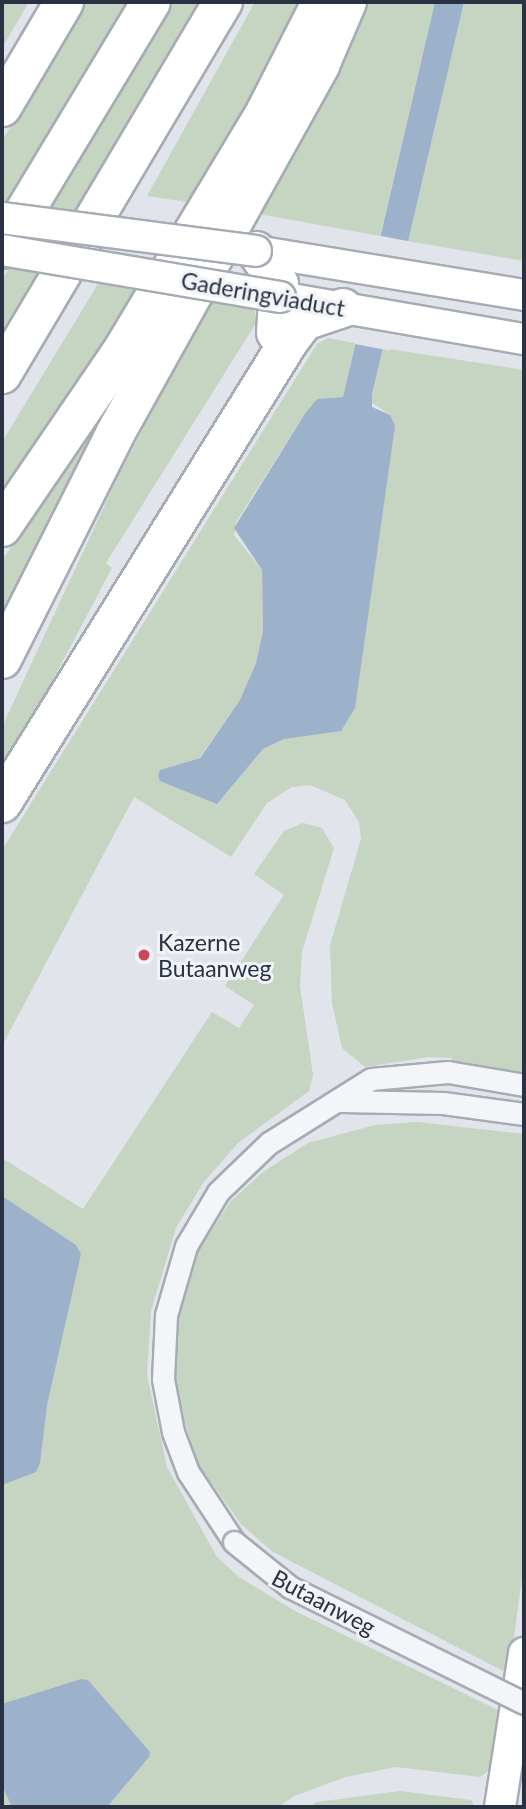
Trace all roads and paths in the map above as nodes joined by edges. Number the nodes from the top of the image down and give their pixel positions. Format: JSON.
{"nodes":[{"id":1,"x":64,"y":2,"type":"edge"},
{"id":2,"x":151,"y":2,"type":"edge"},
{"id":3,"x":223,"y":2,"type":"edge"},
{"id":4,"x":322,"y":2,"type":"edge"},
{"id":5,"x":347,"y":2,"type":"edge"},
{"id":6,"x":2,"y":107,"type":"edge"},
{"id":7,"x":2,"y":218,"type":"edge"},
{"id":8,"x":2,"y":249,"type":"edge"},
{"id":9,"x":256,"y":251,"type":"junction"},
{"id":10,"x":524,"y":295,"type":"edge"},
{"id":11,"x":280,"y":297,"type":"junction"},
{"id":12,"x":343,"y":308,"type":"junction"},
{"id":13,"x":524,"y":339,"type":"edge"},
{"id":14,"x":2,"y":373,"type":"edge"},
{"id":15,"x":269,"y":373,"type":"junction"},
{"id":16,"x":2,"y":527,"type":"edge"},
{"id":17,"x":2,"y":659,"type":"edge"},
{"id":18,"x":2,"y":803,"type":"edge"},
{"id":19,"x":524,"y":1085,"type":"edge"},
{"id":20,"x":370,"y":1089,"type":"junction"},
{"id":21,"x":524,"y":1114,"type":"edge"},
{"id":22,"x":524,"y":1653,"type":"edge"},
{"id":23,"x":524,"y":1703,"type":"edge"},
{"id":24,"x":500,"y":1807,"type":"edge"}],
"edges":[{"from":1,"to":6,"type":"highway"},
{"from":2,"to":8,"type":"highway"},
{"from":3,"to":14,"type":"highway"},
{"from":4,"to":16,"type":"highway"},
{"from":5,"to":17,"type":"highway"},
{"from":7,"to":9,"type":"street","name":"Gaderingviaduct","bridge":true},
{"from":8,"to":11,"type":"street","name":"Gaderingviaduct","bridge":true},
{"from":9,"to":10,"type":"street","name":"Gaderingviaduct"},
{"from":9,"to":11,"type":"highway"},
{"from":11,"to":12,"type":"street","name":"Gaderingviaduct"},
{"from":11,"to":15,"type":"highway"},
{"from":12,"to":13,"type":"street","name":"Gaderingviaduct"},
{"from":12,"to":15,"type":"highway"},
{"from":15,"to":18,"type":"highway"},
{"from":19,"to":20,"type":"street","name":"Butaanweg"},
{"from":20,"to":21,"type":"street","name":"Butaanweg"},
{"from":20,"to":23,"type":"street","name":"Butaanweg","bridge":true},
{"from":22,"to":24,"type":"street"}]}
